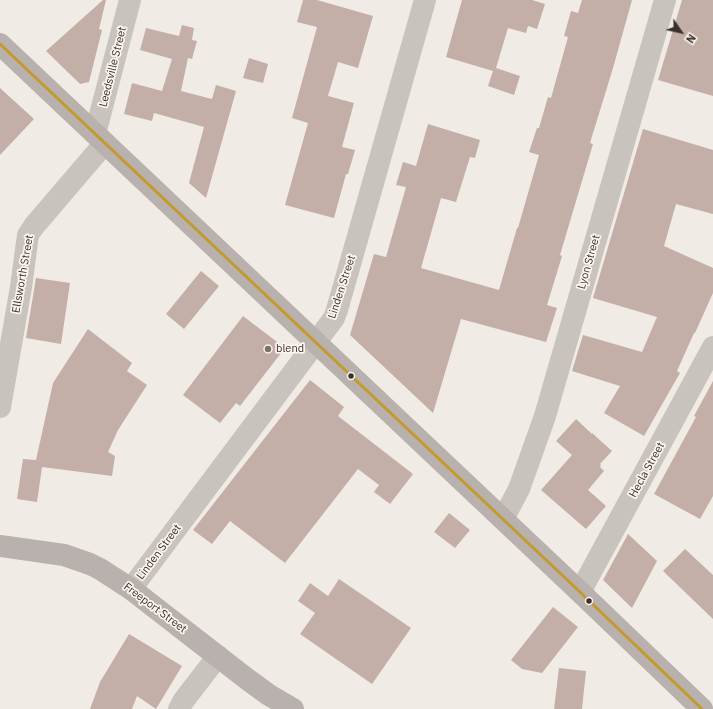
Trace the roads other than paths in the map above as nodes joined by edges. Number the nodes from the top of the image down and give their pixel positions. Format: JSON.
{"nodes":[{"id":1,"x":130,"y":0,"type":"edge"},
{"id":2,"x":425,"y":0,"type":"edge"},
{"id":3,"x":665,"y":0,"type":"edge"},
{"id":4,"x":0,"y":44,"type":"edge"},
{"id":5,"x":100,"y":139,"type":"junction"},
{"id":6,"x":316,"y":343,"type":"junction"},
{"id":7,"x":713,"y":347,"type":"edge"},
{"id":8,"x":0,"y":407,"type":"edge"},
{"id":9,"x":503,"y":519,"type":"junction"},
{"id":10,"x":0,"y":546,"type":"edge"},
{"id":11,"x":131,"y":589,"type":"junction"},
{"id":12,"x":580,"y":592,"type":"junction"},
{"id":13,"x":218,"y":656,"type":"junction"},
{"id":14,"x":179,"y":709,"type":"edge"},
{"id":15,"x":293,"y":709,"type":"edge"},
{"id":16,"x":702,"y":709,"type":"edge"}],
"edges":[{"from":1,"to":5,"type":"street","name":"Leedsville Street"},
{"from":2,"to":6,"type":"street","name":"Linden Street"},
{"from":3,"to":9,"type":"street","name":"Lyon Street"},
{"from":4,"to":5,"type":"main road"},
{"from":5,"to":6,"type":"main road"},
{"from":5,"to":8,"type":"street","name":"Ellsworth Street"},
{"from":6,"to":9,"type":"main road"},
{"from":6,"to":11,"type":"street","name":"Linden Street"},
{"from":7,"to":12,"type":"street","name":"Hecla Street"},
{"from":9,"to":12,"type":"main road"},
{"from":10,"to":11,"type":"main road","name":"Freeport Street"},
{"from":11,"to":13,"type":"main road","name":"Freeport Street"},
{"from":12,"to":16,"type":"main road"},
{"from":13,"to":14,"type":"street"},
{"from":13,"to":15,"type":"main road","name":"Freeport Street"}]}
